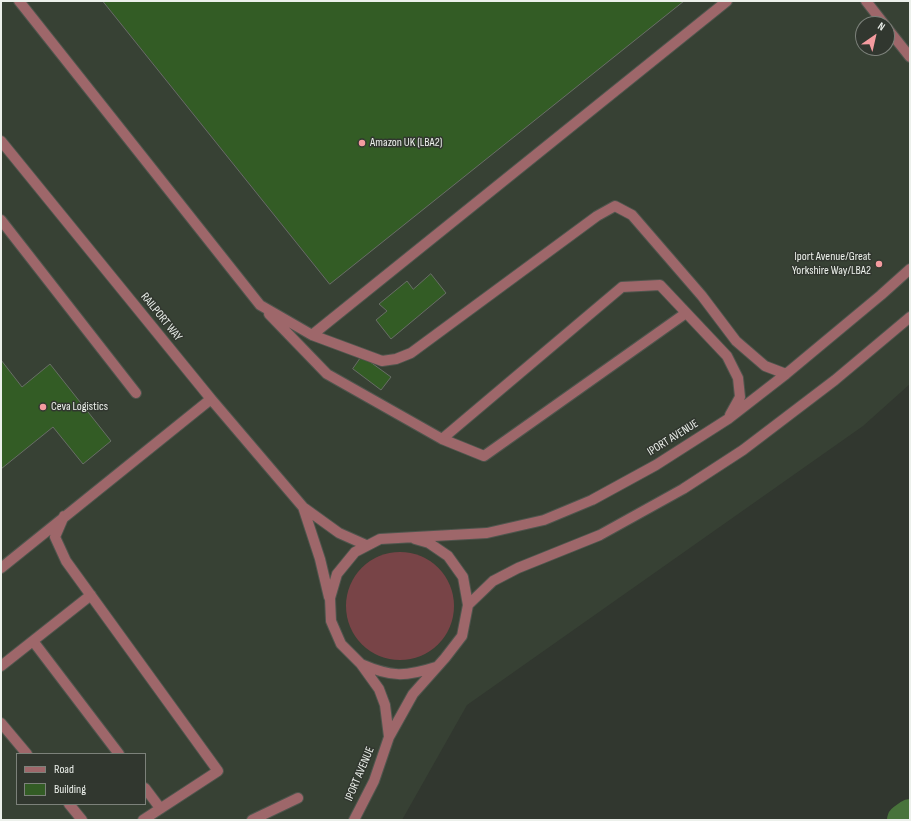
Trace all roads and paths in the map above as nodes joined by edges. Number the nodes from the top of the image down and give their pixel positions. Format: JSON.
{"nodes":[{"id":1,"x":19,"y":1,"type":"edge"},
{"id":2,"x":727,"y":1,"type":"edge"},
{"id":3,"x":866,"y":1,"type":"edge"},
{"id":4,"x":878,"y":16,"type":"edge"},
{"id":5,"x":895,"y":38,"type":"edge"},
{"id":6,"x":910,"y":57,"type":"edge"},
{"id":7,"x":2,"y":144,"type":"edge"},
{"id":8,"x":1,"y":220,"type":"edge"},
{"id":9,"x":910,"y":269,"type":"edge"},
{"id":10,"x":260,"y":305,"type":"junction"},
{"id":11,"x":686,"y":313,"type":"junction"},
{"id":12,"x":910,"y":317,"type":"edge"},
{"id":13,"x":312,"y":334,"type":"junction"},
{"id":14,"x":786,"y":374,"type":"junction"},
{"id":15,"x":136,"y":393,"type":"dead end"},
{"id":16,"x":211,"y":399,"type":"junction"},
{"id":17,"x":728,"y":419,"type":"junction"},
{"id":18,"x":442,"y":439,"type":"junction"},
{"id":19,"x":303,"y":507,"type":"junction"},
{"id":20,"x":64,"y":516,"type":"junction"},
{"id":21,"x":407,"y":536,"type":"junction"},
{"id":22,"x":366,"y":545,"type":"junction"},
{"id":23,"x":1,"y":568,"type":"edge"},
{"id":24,"x":91,"y":595,"type":"junction"},
{"id":25,"x":330,"y":598,"type":"junction"},
{"id":26,"x":468,"y":605,"type":"junction"},
{"id":27,"x":33,"y":641,"type":"junction"},
{"id":28,"x":361,"y":664,"type":"junction"},
{"id":29,"x":1,"y":666,"type":"edge"},
{"id":30,"x":436,"y":667,"type":"junction"},
{"id":31,"x":1,"y":723,"type":"edge"},
{"id":32,"x":389,"y":737,"type":"junction"},
{"id":33,"x":26,"y":753,"type":"edge"},
{"id":34,"x":118,"y":753,"type":"edge"},
{"id":35,"x":146,"y":789,"type":"edge"},
{"id":36,"x":298,"y":798,"type":"dead end"},
{"id":37,"x":70,"y":805,"type":"edge"},
{"id":38,"x":160,"y":808,"type":"junction"},
{"id":39,"x":82,"y":820,"type":"edge"},
{"id":40,"x":142,"y":820,"type":"edge"},
{"id":41,"x":252,"y":820,"type":"edge"},
{"id":42,"x":354,"y":820,"type":"edge"}],
"edges":[{"from":1,"to":10,"type":"street"},
{"from":2,"to":13,"type":"street"},
{"from":3,"to":4,"type":"street"},
{"from":5,"to":6,"type":"street"},
{"from":7,"to":16,"type":"street","name":"RAILPORT WAY"},
{"from":8,"to":15,"type":"street"},
{"from":9,"to":14,"type":"street","name":"IPORT AVENUE"},
{"from":10,"to":13,"type":"street"},
{"from":10,"to":18,"type":"street"},
{"from":11,"to":17,"type":"street"},
{"from":11,"to":18,"type":"street"},
{"from":11,"to":18,"type":"street"},
{"from":12,"to":26,"type":"street"},
{"from":13,"to":14,"type":"street"},
{"from":14,"to":17,"type":"street","name":"IPORT AVENUE"},
{"from":16,"to":19,"type":"street","name":"RAILPORT WAY"},
{"from":16,"to":20,"type":"street"},
{"from":17,"to":21,"type":"street","name":"IPORT AVENUE"},
{"from":19,"to":22,"type":"street","name":"RAILPORT WAY"},
{"from":19,"to":25,"type":"street","name":"RAILPORT WAY"},
{"from":20,"to":23,"type":"street"},
{"from":20,"to":24,"type":"street"},
{"from":21,"to":22,"type":"street","name":"IPORT AVENUE"},
{"from":21,"to":26,"type":"street","name":"IPORT AVENUE"},
{"from":22,"to":25,"type":"street","name":"IPORT AVENUE"},
{"from":24,"to":27,"type":"street"},
{"from":24,"to":38,"type":"street"},
{"from":25,"to":28,"type":"street","name":"IPORT AVENUE"},
{"from":26,"to":30,"type":"street","name":"IPORT AVENUE"},
{"from":27,"to":29,"type":"street"},
{"from":27,"to":34,"type":"street"},
{"from":28,"to":30,"type":"street","name":"IPORT AVENUE"},
{"from":28,"to":32,"type":"street","name":"IPORT AVENUE"},
{"from":30,"to":32,"type":"street","name":"IPORT AVENUE"},
{"from":31,"to":33,"type":"street"},
{"from":32,"to":42,"type":"street","name":"IPORT AVENUE"},
{"from":35,"to":38,"type":"street"},
{"from":36,"to":41,"type":"street"},
{"from":37,"to":39,"type":"street"},
{"from":38,"to":40,"type":"street"}]}
